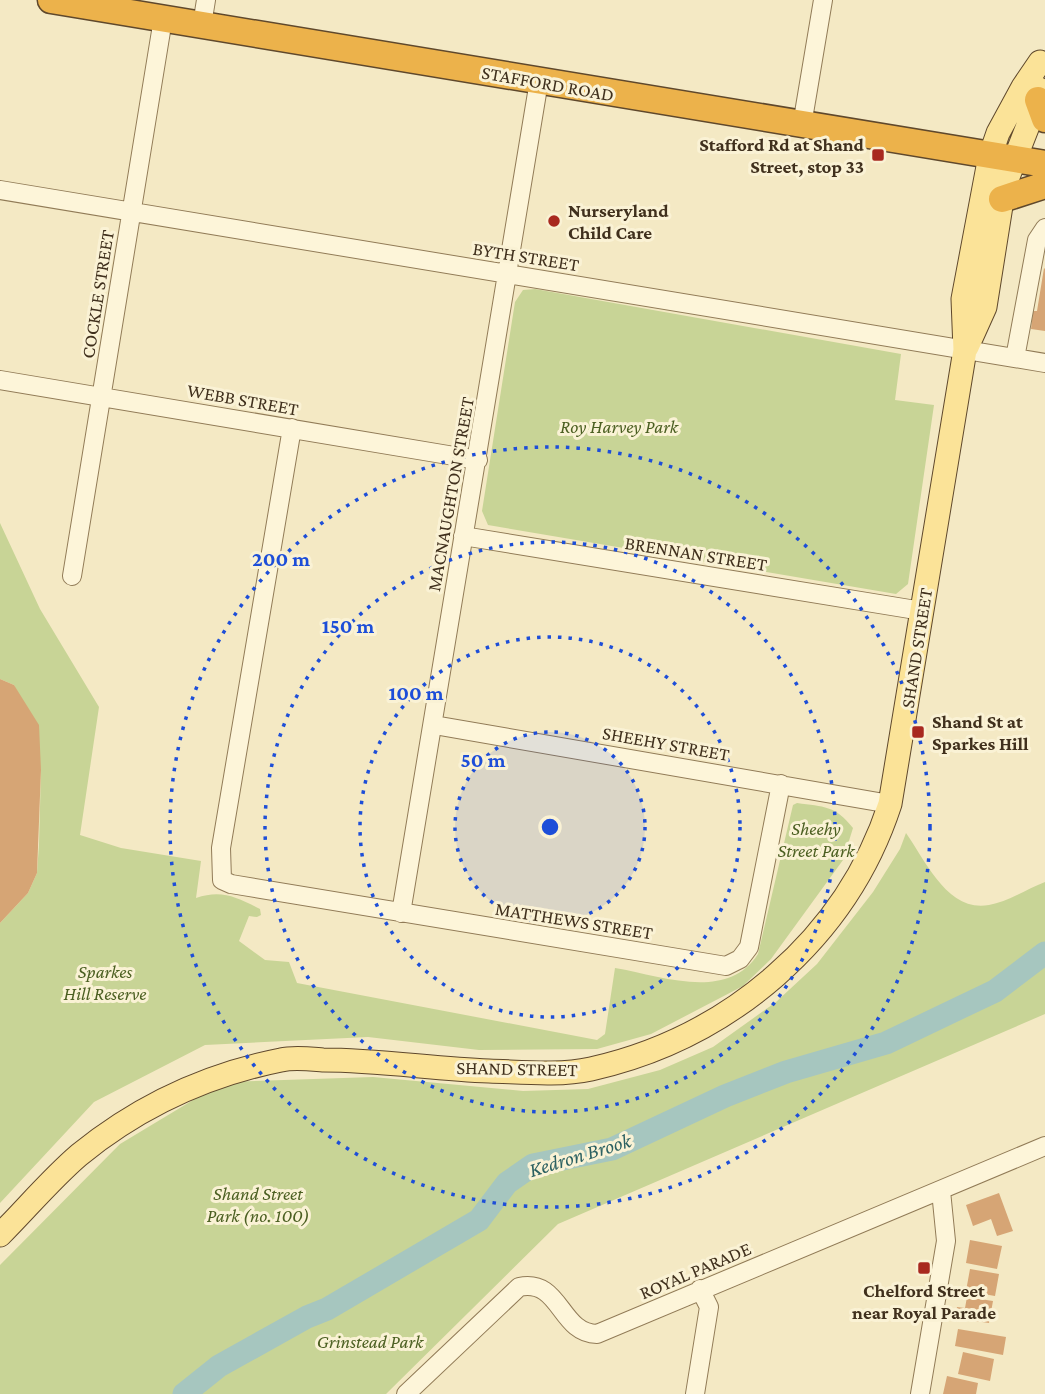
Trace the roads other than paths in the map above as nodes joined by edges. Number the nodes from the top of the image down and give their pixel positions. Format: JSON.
{"nodes":[{"id":1,"x":51,"y":0,"type":"edge"},
{"id":2,"x":823,"y":0,"type":"edge"},
{"id":3,"x":204,"y":12,"type":"edge"},
{"id":4,"x":163,"y":19,"type":"junction"},
{"id":5,"x":1043,"y":56,"type":"edge"},
{"id":6,"x":539,"y":81,"type":"junction"},
{"id":7,"x":1042,"y":109,"type":"edge"},
{"id":8,"x":802,"y":125,"type":"junction"},
{"id":9,"x":1002,"y":158,"type":"junction"},
{"id":10,"x":1045,"y":164,"type":"edge"},
{"id":11,"x":1045,"y":186,"type":"edge"},
{"id":12,"x":0,"y":190,"type":"edge"},
{"id":13,"x":1002,"y":199,"type":"junction"},
{"id":14,"x":132,"y":212,"type":"junction"},
{"id":15,"x":1045,"y":228,"type":"edge"},
{"id":16,"x":507,"y":274,"type":"junction"},
{"id":17,"x":965,"y":350,"type":"junction"},
{"id":18,"x":1015,"y":358,"type":"junction"},
{"id":19,"x":1045,"y":363,"type":"edge"},
{"id":20,"x":0,"y":380,"type":"edge"},
{"id":21,"x":102,"y":396,"type":"junction"},
{"id":22,"x":292,"y":428,"type":"junction"},
{"id":23,"x":478,"y":460,"type":"junction"},
{"id":24,"x":463,"y":537,"type":"junction"},
{"id":25,"x":72,"y":576,"type":"dead end"},
{"id":26,"x":922,"y":611,"type":"junction"},
{"id":27,"x":434,"y":725,"type":"junction"},
{"id":28,"x":781,"y":783,"type":"junction"},
{"id":29,"x":890,"y":804,"type":"junction"},
{"id":30,"x":401,"y":913,"type":"junction"},
{"id":31,"x":1045,"y":1146,"type":"edge"},
{"id":32,"x":941,"y":1191,"type":"junction"},
{"id":33,"x":0,"y":1236,"type":"edge"},
{"id":34,"x":700,"y":1290,"type":"junction"},
{"id":35,"x":406,"y":1394,"type":"edge"},
{"id":36,"x":695,"y":1394,"type":"edge"},
{"id":37,"x":920,"y":1394,"type":"edge"}],
"edges":[{"from":1,"to":4,"type":"highway","name":"STAFFORD ROAD"},
{"from":2,"to":8,"type":"street"},
{"from":3,"to":4,"type":"highway","name":"STAFFORD ROAD"},
{"from":3,"to":6,"type":"highway","name":"STAFFORD ROAD"},
{"from":4,"to":14,"type":"street","name":"COCKLE STREET"},
{"from":5,"to":7,"type":"main road"},
{"from":5,"to":9,"type":"main road"},
{"from":6,"to":8,"type":"highway","name":"STAFFORD ROAD"},
{"from":6,"to":16,"type":"street","name":"MACNAUGHTON STREET"},
{"from":7,"to":9,"type":"main road"},
{"from":8,"to":9,"type":"highway","name":"STAFFORD ROAD"},
{"from":9,"to":10,"type":"highway","name":"STAFFORD ROAD"},
{"from":9,"to":13,"type":"main road","name":"SHAND STREET"},
{"from":9,"to":17,"type":"main road","name":"SHAND STREET"},
{"from":11,"to":13,"type":"highway"},
{"from":12,"to":14,"type":"street","name":"BYTH STREET"},
{"from":13,"to":17,"type":"main road","name":"SHAND STREET"},
{"from":14,"to":16,"type":"street","name":"BYTH STREET"},
{"from":14,"to":21,"type":"street","name":"COCKLE STREET"},
{"from":15,"to":18,"type":"street"},
{"from":16,"to":17,"type":"street","name":"BYTH STREET"},
{"from":16,"to":23,"type":"street","name":"MACNAUGHTON STREET"},
{"from":17,"to":18,"type":"street","name":"BYTH STREET"},
{"from":17,"to":26,"type":"main road","name":"SHAND STREET"},
{"from":18,"to":19,"type":"street","name":"BYTH STREET"},
{"from":20,"to":21,"type":"street","name":"WEBB STREET"},
{"from":21,"to":22,"type":"street","name":"WEBB STREET"},
{"from":21,"to":25,"type":"street","name":"COCKLE STREET"},
{"from":22,"to":23,"type":"street","name":"WEBB STREET"},
{"from":22,"to":30,"type":"street","name":"MATTHEWS STREET"},
{"from":23,"to":24,"type":"street","name":"MACNAUGHTON STREET"},
{"from":24,"to":26,"type":"street","name":"BRENNAN STREET"},
{"from":24,"to":27,"type":"street","name":"MACNAUGHTON STREET"},
{"from":26,"to":29,"type":"main road","name":"SHAND STREET"},
{"from":27,"to":28,"type":"street","name":"SHEEHY STREET"},
{"from":27,"to":30,"type":"street","name":"MACNAUGHTON STREET"},
{"from":28,"to":29,"type":"street","name":"SHEEHY STREET"},
{"from":28,"to":30,"type":"street","name":"MATTHEWS STREET"},
{"from":29,"to":33,"type":"main road","name":"SHAND STREET"},
{"from":31,"to":32,"type":"street","name":"ROYAL PARADE"},
{"from":32,"to":34,"type":"street","name":"ROYAL PARADE"},
{"from":32,"to":37,"type":"street"},
{"from":34,"to":35,"type":"street","name":"ROYAL PARADE"},
{"from":34,"to":36,"type":"street"}]}
